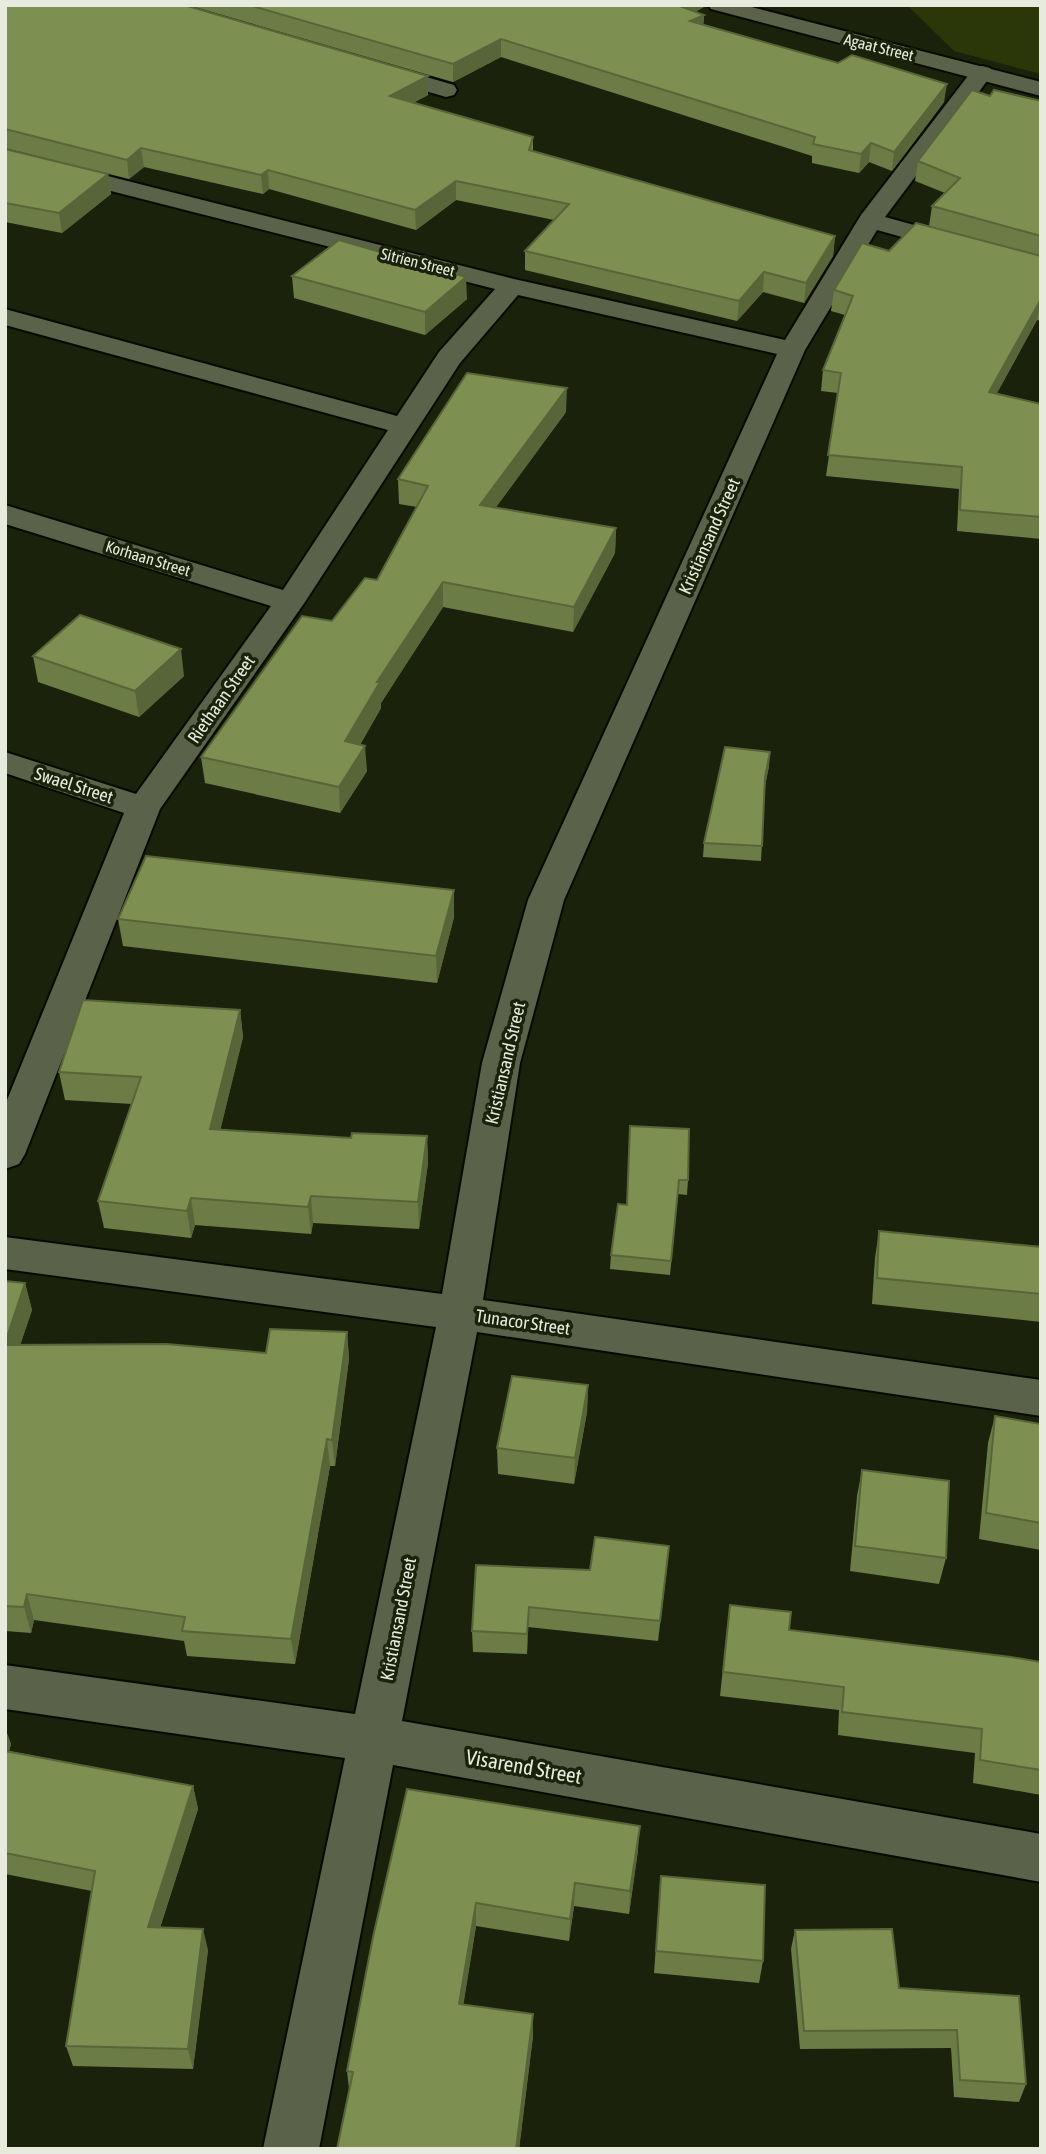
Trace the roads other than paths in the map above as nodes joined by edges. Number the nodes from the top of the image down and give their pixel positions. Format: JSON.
{"nodes":[{"id":1,"x":718,"y":5,"type":"edge"},
{"id":2,"x":355,"y":63,"type":"edge"},
{"id":3,"x":982,"y":73,"type":"junction"},
{"id":4,"x":1041,"y":89,"type":"edge"},
{"id":5,"x":446,"y":90,"type":"dead end"},
{"id":6,"x":5,"y":157,"type":"edge"},
{"id":7,"x":870,"y":220,"type":"junction"},
{"id":8,"x":1041,"y":268,"type":"edge"},
{"id":9,"x":512,"y":286,"type":"junction"},
{"id":10,"x":5,"y":317,"type":"edge"},
{"id":11,"x":792,"y":350,"type":"junction"},
{"id":12,"x":403,"y":426,"type":"junction"},
{"id":13,"x":5,"y":514,"type":"edge"},
{"id":14,"x":290,"y":602,"type":"junction"},
{"id":15,"x":5,"y":762,"type":"edge"},
{"id":16,"x":143,"y":808,"type":"junction"},
{"id":17,"x":5,"y":1154,"type":"edge"},
{"id":18,"x":5,"y":1253,"type":"edge"},
{"id":19,"x":460,"y":1313,"type":"junction"},
{"id":20,"x":1041,"y":1398,"type":"edge"},
{"id":21,"x":5,"y":1687,"type":"edge"},
{"id":22,"x":374,"y":1738,"type":"junction"},
{"id":23,"x":1041,"y":1858,"type":"edge"},
{"id":24,"x":291,"y":2149,"type":"edge"}],
"edges":[{"from":1,"to":3,"type":"street","name":"Agaat Street"},
{"from":2,"to":5,"type":"street"},
{"from":3,"to":4,"type":"street","name":"Agaat Street"},
{"from":3,"to":7,"type":"street","name":"Kristiansand Street"},
{"from":6,"to":9,"type":"street","name":"Sitrien Street"},
{"from":7,"to":8,"type":"street"},
{"from":7,"to":11,"type":"street","name":"Kristiansand Street"},
{"from":9,"to":11,"type":"street","name":"Sitrien Street"},
{"from":9,"to":12,"type":"street","name":"Riethaan Street"},
{"from":10,"to":12,"type":"street"},
{"from":11,"to":19,"type":"street","name":"Kristiansand Street"},
{"from":12,"to":14,"type":"street","name":"Riethaan Street"},
{"from":13,"to":14,"type":"street","name":"Korhaan Street"},
{"from":14,"to":16,"type":"street","name":"Riethaan Street"},
{"from":15,"to":16,"type":"street","name":"Swael Street"},
{"from":16,"to":17,"type":"street","name":"Riethaan Street"},
{"from":18,"to":19,"type":"street","name":"Tunacor Street"},
{"from":19,"to":20,"type":"street","name":"Tunacor Street"},
{"from":19,"to":22,"type":"street","name":"Kristiansand Street"},
{"from":21,"to":22,"type":"street","name":"Visarend Street"},
{"from":22,"to":23,"type":"street","name":"Visarend Street"},
{"from":22,"to":24,"type":"street","name":"Kristiansand Street"}]}
